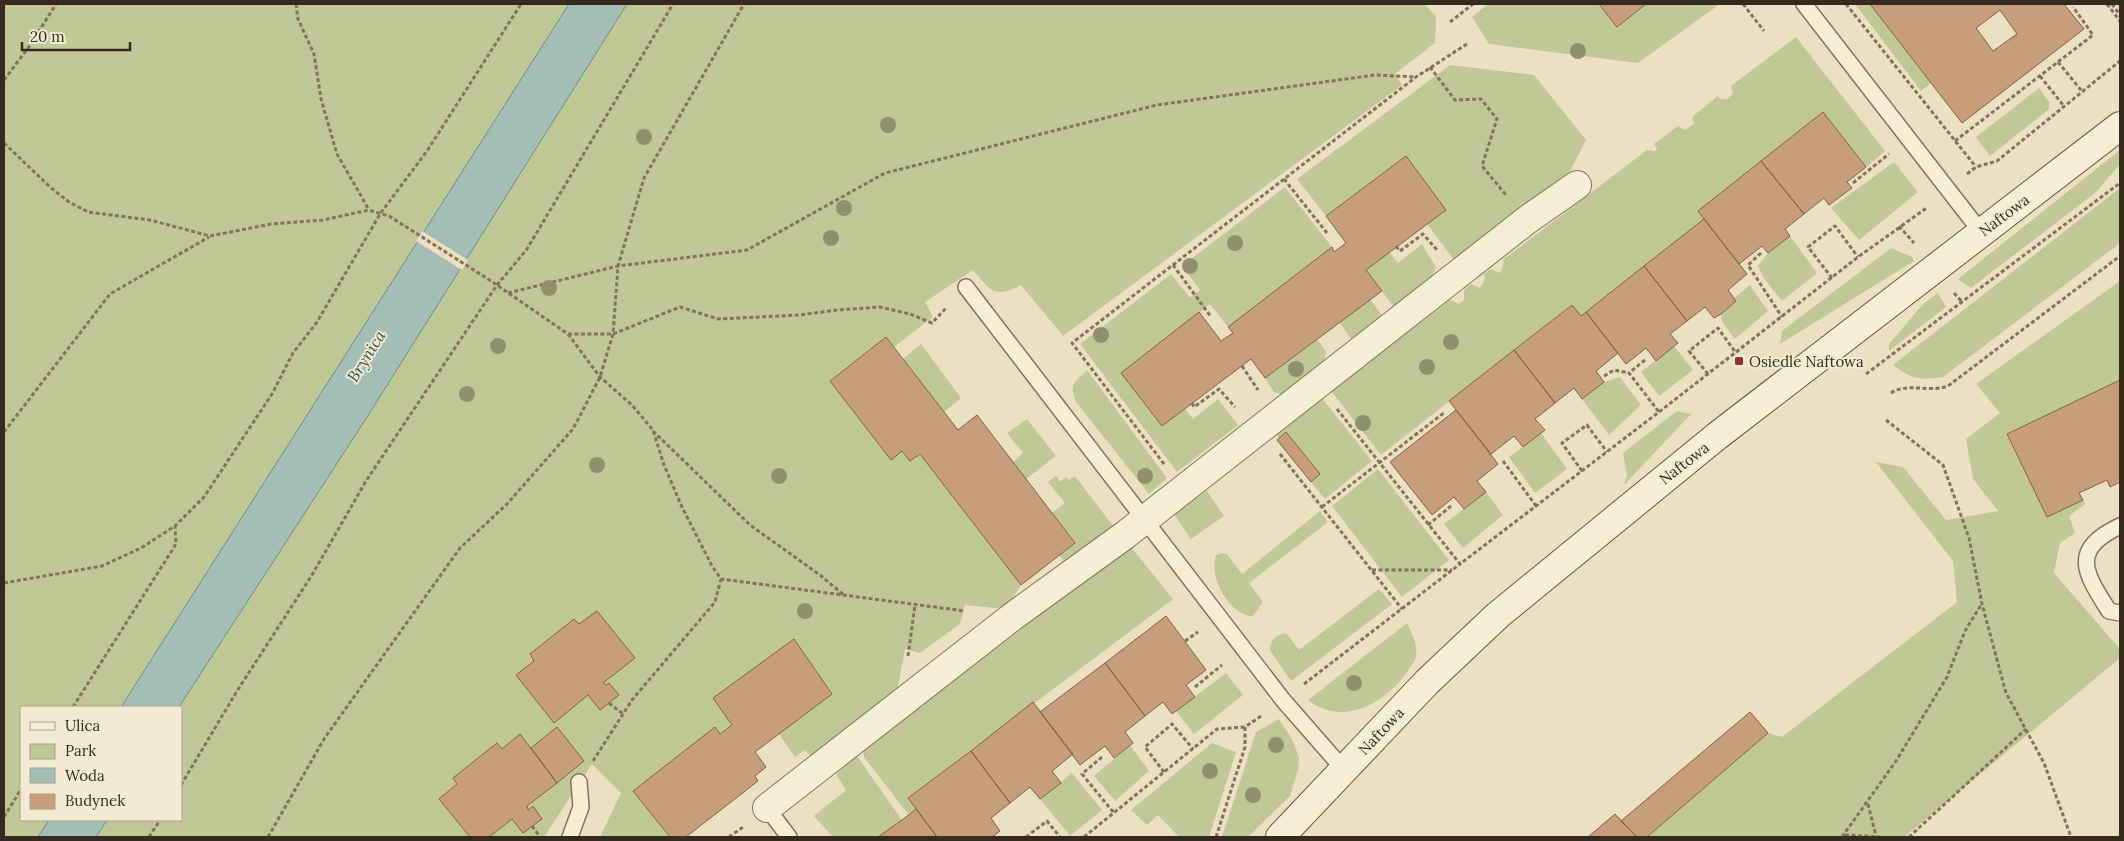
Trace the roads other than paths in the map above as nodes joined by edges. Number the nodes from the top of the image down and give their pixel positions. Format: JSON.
{"nodes":[{"id":1,"x":1804,"y":4,"type":"edge"},
{"id":2,"x":2120,"y":126,"type":"edge"},
{"id":3,"x":1577,"y":185,"type":"dead end"},
{"id":4,"x":1981,"y":232,"type":"junction"},
{"id":5,"x":966,"y":287,"type":"road end"},
{"id":6,"x":1145,"y":519,"type":"junction"},
{"id":7,"x":2120,"y":526,"type":"edge"},
{"id":8,"x":2120,"y":614,"type":"edge"},
{"id":9,"x":1344,"y":772,"type":"junction"},
{"id":10,"x":579,"y":782,"type":"road end"},
{"id":11,"x":767,"y":808,"type":"joint"},
{"id":12,"x":570,"y":837,"type":"edge"},
{"id":13,"x":789,"y":837,"type":"edge"},
{"id":14,"x":1280,"y":837,"type":"edge"}],
"edges":[{"from":1,"to":4,"type":"lane"},
{"from":2,"to":4,"type":"street","name":"Naftowa"},
{"from":3,"to":6,"type":"street"},
{"from":4,"to":9,"type":"street","name":"Naftowa"},
{"from":5,"to":6,"type":"lane"},
{"from":6,"to":9,"type":"lane"},
{"from":6,"to":11,"type":"street"},
{"from":7,"to":8,"type":"lane"},
{"from":9,"to":14,"type":"street","name":"Naftowa"},
{"from":10,"to":12,"type":"lane"},
{"from":11,"to":13,"type":"lane"}]}
